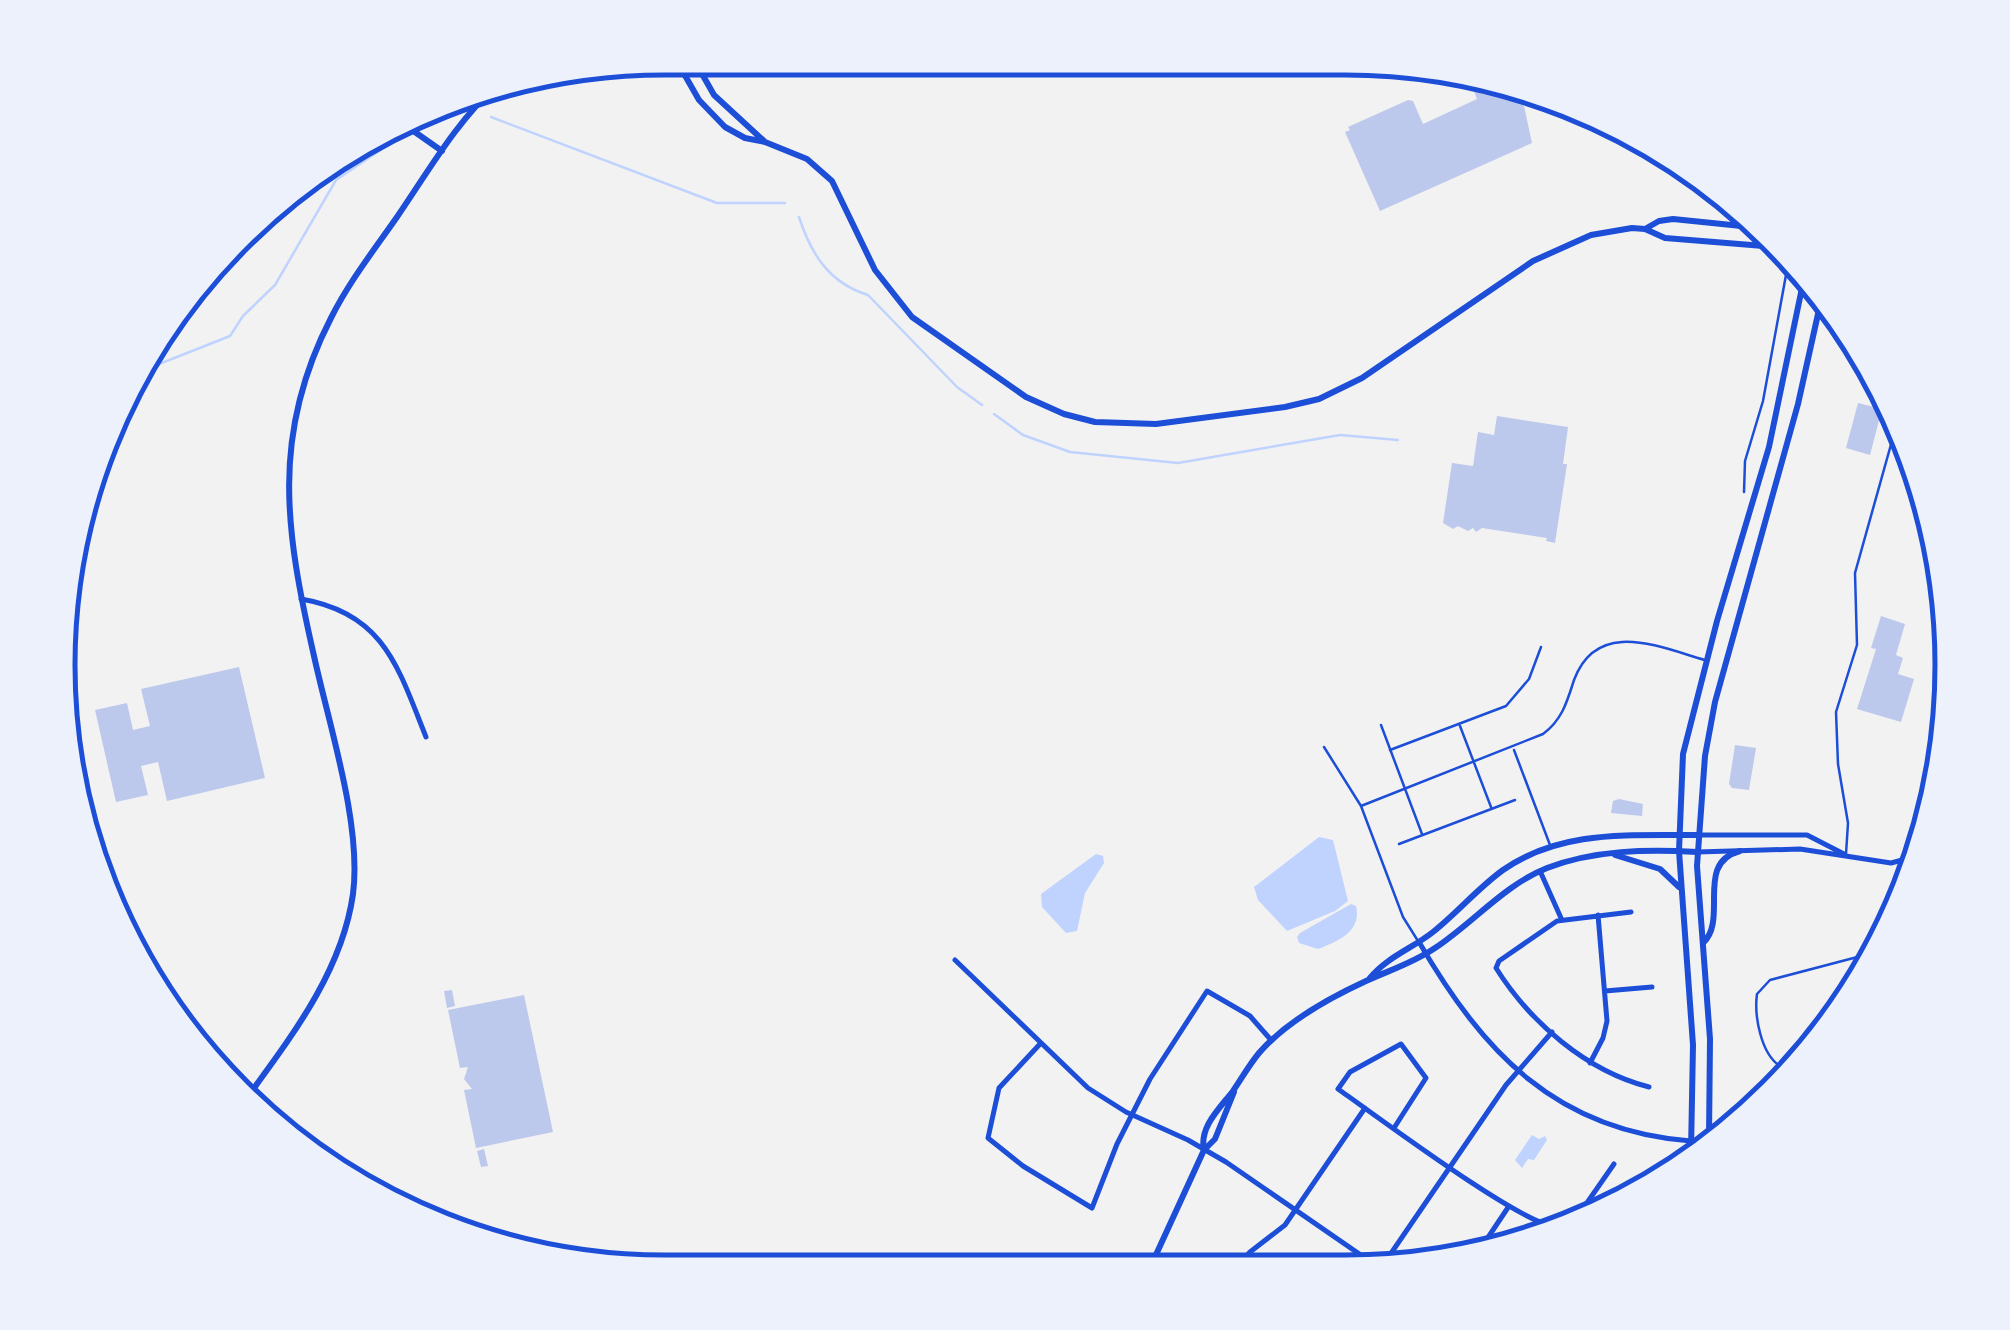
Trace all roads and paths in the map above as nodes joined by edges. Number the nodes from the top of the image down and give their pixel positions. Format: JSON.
{"nodes":[{"id":1,"x":683,"y":75,"type":"edge"},
{"id":2,"x":702,"y":75,"type":"edge"},
{"id":3,"x":477,"y":105,"type":"edge"},
{"id":4,"x":414,"y":131,"type":"edge"},
{"id":5,"x":765,"y":142,"type":"junction"},
{"id":6,"x":442,"y":151,"type":"junction"},
{"id":7,"x":1739,"y":226,"type":"edge"},
{"id":8,"x":1645,"y":229,"type":"junction"},
{"id":9,"x":1760,"y":246,"type":"edge"},
{"id":10,"x":1788,"y":275,"type":"edge"},
{"id":11,"x":1801,"y":292,"type":"edge"},
{"id":12,"x":1818,"y":313,"type":"edge"},
{"id":13,"x":1891,"y":443,"type":"edge"},
{"id":14,"x":1744,"y":492,"type":"dead end"},
{"id":15,"x":301,"y":600,"type":"junction"},
{"id":16,"x":1541,"y":647,"type":"dead end"},
{"id":17,"x":1706,"y":660,"type":"junction"},
{"id":18,"x":1459,"y":724,"type":"junction"},
{"id":19,"x":1381,"y":725,"type":"dead end"},
{"id":20,"x":426,"y":737,"type":"dead end"},
{"id":21,"x":1324,"y":747,"type":"dead end"},
{"id":22,"x":1513,"y":748,"type":"junction"},
{"id":23,"x":1390,"y":750,"type":"junction"},
{"id":24,"x":1474,"y":763,"type":"junction"},
{"id":25,"x":1405,"y":789,"type":"junction"},
{"id":26,"x":1515,"y":800,"type":"dead end"},
{"id":27,"x":1361,"y":806,"type":"junction"},
{"id":28,"x":1491,"y":809,"type":"junction"},
{"id":29,"x":1423,"y":835,"type":"junction"},
{"id":30,"x":1698,"y":835,"type":"junction"},
{"id":31,"x":1679,"y":836,"type":"junction"},
{"id":32,"x":1398,"y":844,"type":"dead end"},
{"id":33,"x":1550,"y":847,"type":"junction"},
{"id":34,"x":1740,"y":850,"type":"junction"},
{"id":35,"x":1678,"y":851,"type":"junction"},
{"id":36,"x":1698,"y":852,"type":"junction"},
{"id":37,"x":1615,"y":855,"type":"junction"},
{"id":38,"x":1846,"y":856,"type":"junction"},
{"id":39,"x":1902,"y":860,"type":"edge"},
{"id":40,"x":1540,"y":871,"type":"junction"},
{"id":41,"x":1680,"y":888,"type":"junction"},
{"id":42,"x":1631,"y":912,"type":"dead end"},
{"id":43,"x":1598,"y":915,"type":"junction"},
{"id":44,"x":1562,"y":919,"type":"junction"},
{"id":45,"x":1419,"y":942,"type":"junction"},
{"id":46,"x":1702,"y":944,"type":"junction"},
{"id":47,"x":1426,"y":954,"type":"junction"},
{"id":48,"x":1858,"y":957,"type":"edge"},
{"id":49,"x":955,"y":960,"type":"dead end"},
{"id":50,"x":1369,"y":980,"type":"junction"},
{"id":51,"x":1652,"y":987,"type":"dead end"},
{"id":52,"x":1605,"y":991,"type":"junction"},
{"id":53,"x":1552,"y":1032,"type":"junction"},
{"id":54,"x":1272,"y":1040,"type":"junction"},
{"id":55,"x":1040,"y":1044,"type":"junction"},
{"id":56,"x":1590,"y":1063,"type":"junction"},
{"id":57,"x":1778,"y":1065,"type":"edge"},
{"id":58,"x":1517,"y":1072,"type":"junction"},
{"id":59,"x":254,"y":1087,"type":"edge"},
{"id":60,"x":1649,"y":1087,"type":"dead end"},
{"id":61,"x":1235,"y":1088,"type":"junction"},
{"id":62,"x":1364,"y":1108,"type":"junction"},
{"id":63,"x":1132,"y":1115,"type":"junction"},
{"id":64,"x":1394,"y":1128,"type":"junction"},
{"id":65,"x":1709,"y":1129,"type":"edge"},
{"id":66,"x":1691,"y":1141,"type":"joint"},
{"id":67,"x":1204,"y":1150,"type":"junction"},
{"id":68,"x":1614,"y":1164,"type":"dead end"},
{"id":69,"x":1451,"y":1166,"type":"junction"},
{"id":70,"x":1587,"y":1203,"type":"edge"},
{"id":71,"x":1509,"y":1206,"type":"junction"},
{"id":72,"x":1296,"y":1209,"type":"junction"},
{"id":73,"x":1537,"y":1223,"type":"edge"},
{"id":74,"x":1488,"y":1237,"type":"edge"},
{"id":75,"x":1394,"y":1253,"type":"edge"},
{"id":76,"x":1156,"y":1255,"type":"edge"},
{"id":77,"x":1247,"y":1255,"type":"edge"},
{"id":78,"x":1361,"y":1255,"type":"edge"}],
"edges":[{"from":1,"to":5,"type":"street"},
{"from":2,"to":5,"type":"street"},
{"from":3,"to":6,"type":"street"},
{"from":4,"to":6,"type":"street"},
{"from":5,"to":8,"type":"street"},
{"from":6,"to":15,"type":"street"},
{"from":7,"to":8,"type":"street"},
{"from":8,"to":9,"type":"street"},
{"from":10,"to":14,"type":"path"},
{"from":11,"to":17,"type":"street"},
{"from":12,"to":30,"type":"street"},
{"from":13,"to":38,"type":"lane"},
{"from":15,"to":20,"type":"street"},
{"from":15,"to":59,"type":"street"},
{"from":16,"to":18,"type":"lane"},
{"from":17,"to":22,"type":"lane"},
{"from":17,"to":31,"type":"street"},
{"from":18,"to":23,"type":"lane"},
{"from":18,"to":24,"type":"lane"},
{"from":19,"to":23,"type":"lane"},
{"from":21,"to":27,"type":"lane"},
{"from":22,"to":24,"type":"lane"},
{"from":22,"to":33,"type":"lane"},
{"from":23,"to":25,"type":"lane"},
{"from":24,"to":25,"type":"lane"},
{"from":24,"to":28,"type":"lane"},
{"from":25,"to":27,"type":"lane"},
{"from":25,"to":29,"type":"lane"},
{"from":26,"to":28,"type":"lane"},
{"from":27,"to":45,"type":"lane"},
{"from":28,"to":29,"type":"lane"},
{"from":29,"to":32,"type":"lane"},
{"from":30,"to":31,"type":"street"},
{"from":30,"to":36,"type":"street"},
{"from":30,"to":38,"type":"street"},
{"from":31,"to":33,"type":"street"},
{"from":31,"to":35,"type":"street"},
{"from":33,"to":45,"type":"street"},
{"from":34,"to":36,"type":"street"},
{"from":34,"to":38,"type":"street"},
{"from":34,"to":46,"type":"street"},
{"from":35,"to":36,"type":"street"},
{"from":35,"to":37,"type":"street"},
{"from":35,"to":41,"type":"street"},
{"from":36,"to":46,"type":"street"},
{"from":37,"to":40,"type":"street"},
{"from":37,"to":41,"type":"street"},
{"from":38,"to":39,"type":"street"},
{"from":40,"to":44,"type":"street"},
{"from":40,"to":47,"type":"street"},
{"from":41,"to":66,"type":"street"},
{"from":42,"to":43,"type":"street"},
{"from":43,"to":44,"type":"street"},
{"from":43,"to":52,"type":"street"},
{"from":44,"to":53,"type":"street"},
{"from":45,"to":47,"type":"street"},
{"from":45,"to":50,"type":"street"},
{"from":46,"to":65,"type":"street"},
{"from":47,"to":50,"type":"street"},
{"from":47,"to":58,"type":"street"},
{"from":48,"to":57,"type":"lane"},
{"from":49,"to":55,"type":"street"},
{"from":50,"to":54,"type":"street"},
{"from":51,"to":52,"type":"street"},
{"from":52,"to":56,"type":"street"},
{"from":53,"to":56,"type":"street"},
{"from":53,"to":58,"type":"street"},
{"from":54,"to":61,"type":"street"},
{"from":54,"to":63,"type":"street"},
{"from":55,"to":63,"type":"street"},
{"from":55,"to":63,"type":"street"},
{"from":56,"to":60,"type":"street"},
{"from":58,"to":66,"type":"street"},
{"from":58,"to":69,"type":"street"},
{"from":61,"to":67,"type":"street"},
{"from":61,"to":67,"type":"street"},
{"from":62,"to":64,"type":"street"},
{"from":62,"to":64,"type":"street"},
{"from":62,"to":72,"type":"street"},
{"from":63,"to":67,"type":"street"},
{"from":64,"to":69,"type":"street"},
{"from":67,"to":72,"type":"street"},
{"from":67,"to":76,"type":"street"},
{"from":68,"to":70,"type":"street"},
{"from":69,"to":71,"type":"street"},
{"from":69,"to":75,"type":"street"},
{"from":71,"to":73,"type":"street"},
{"from":71,"to":74,"type":"street"},
{"from":72,"to":77,"type":"street"},
{"from":72,"to":78,"type":"street"}]}
